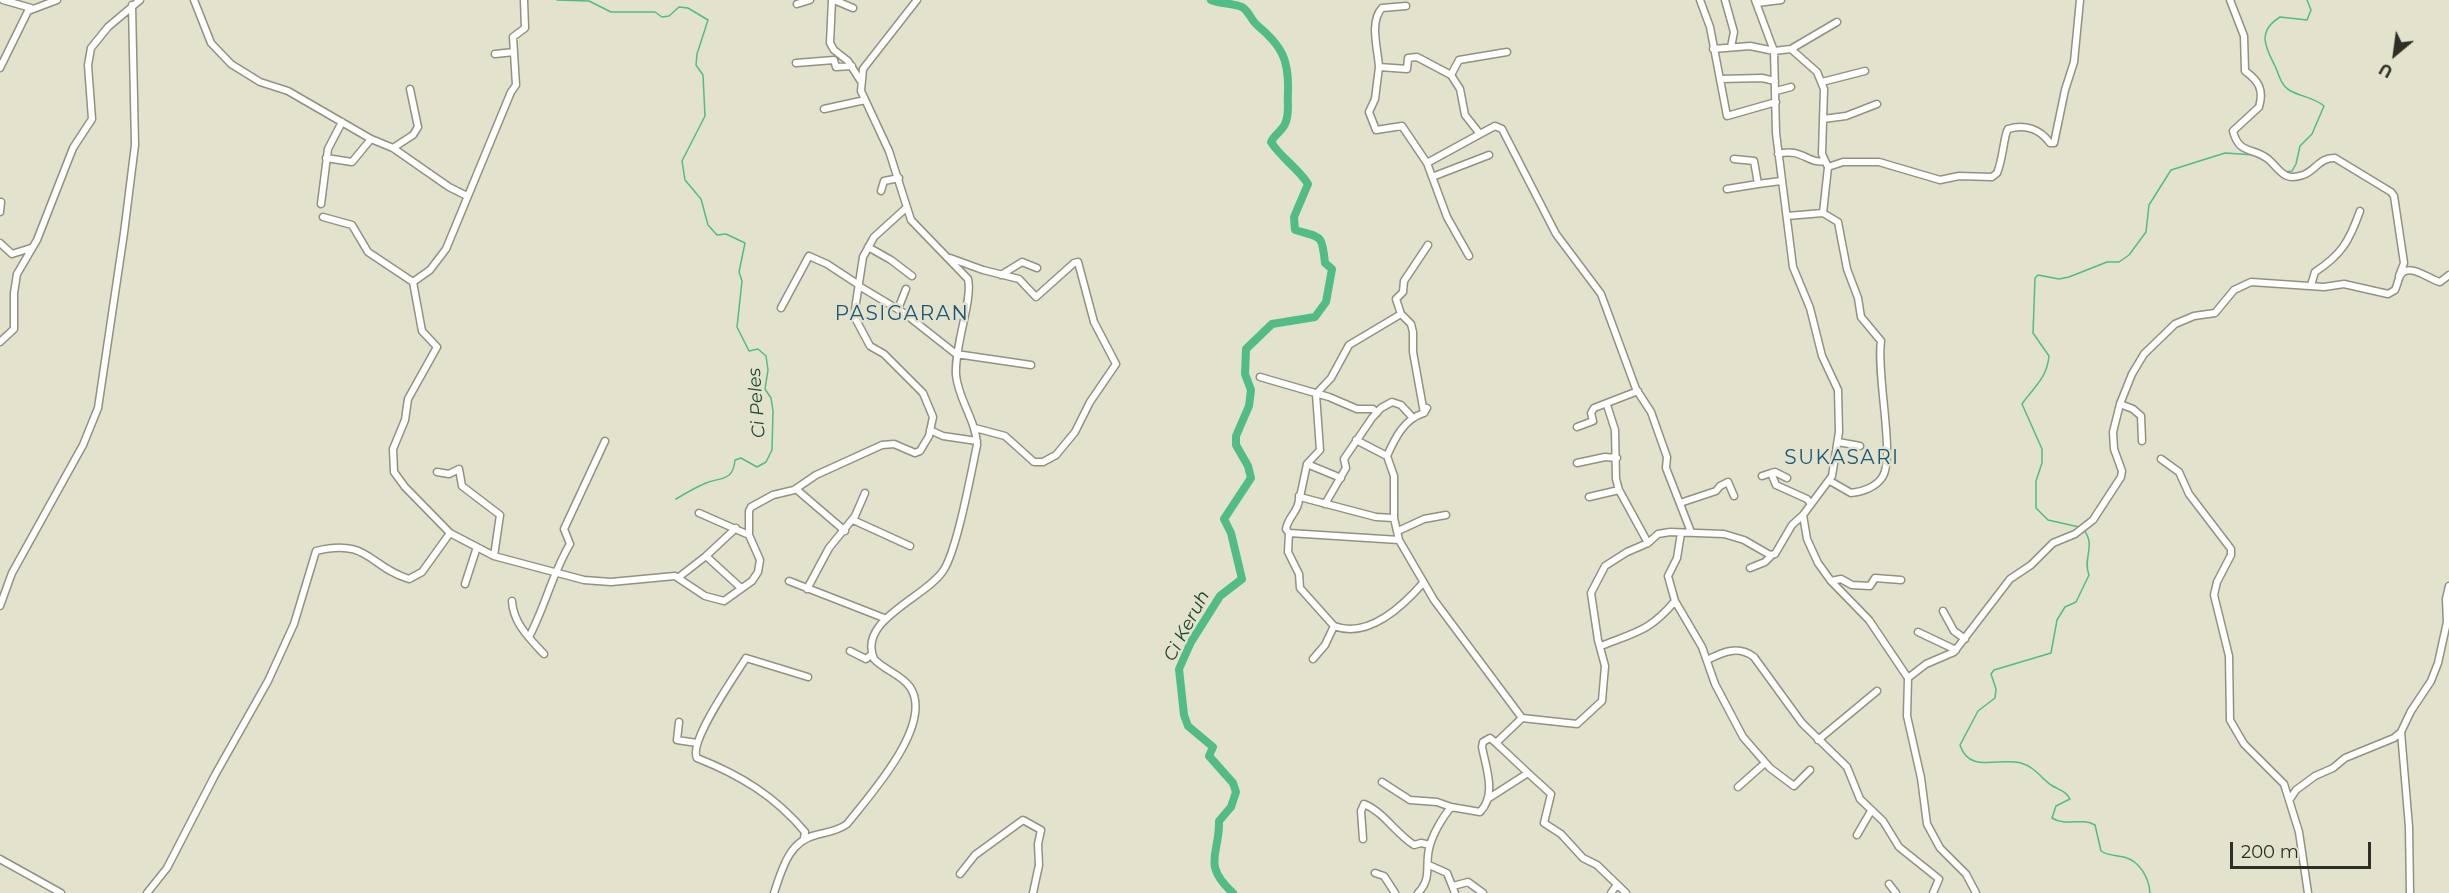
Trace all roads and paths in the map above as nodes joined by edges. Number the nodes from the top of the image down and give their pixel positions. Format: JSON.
{"nodes":[{"id":1,"x":3,"y":0,"type":"edge"},
{"id":2,"x":57,"y":0,"type":"edge"},
{"id":3,"x":140,"y":0,"type":"edge"},
{"id":4,"x":194,"y":0,"type":"edge"},
{"id":5,"x":524,"y":0,"type":"edge"},
{"id":6,"x":810,"y":0,"type":"edge"},
{"id":7,"x":833,"y":0,"type":"edge"},
{"id":8,"x":917,"y":0,"type":"edge"},
{"id":9,"x":1700,"y":0,"type":"edge"},
{"id":10,"x":1725,"y":0,"type":"edge"},
{"id":11,"x":1781,"y":0,"type":"edge"},
{"id":12,"x":2080,"y":0,"type":"edge"},
{"id":13,"x":2230,"y":0,"type":"edge"},
{"id":14,"x":1756,"y":2,"type":"edge"},
{"id":15,"x":797,"y":4,"type":"dead end"},
{"id":16,"x":132,"y":6,"type":"junction"},
{"id":17,"x":1406,"y":6,"type":"dead end"},
{"id":18,"x":31,"y":8,"type":"junction"},
{"id":19,"x":853,"y":8,"type":"dead end"},
{"id":20,"x":1837,"y":22,"type":"dead end"},
{"id":21,"x":1731,"y":47,"type":"junction"},
{"id":22,"x":1713,"y":49,"type":"junction"},
{"id":23,"x":1791,"y":49,"type":"junction"},
{"id":24,"x":1774,"y":51,"type":"junction"},
{"id":25,"x":514,"y":52,"type":"junction"},
{"id":26,"x":1508,"y":52,"type":"dead end"},
{"id":27,"x":495,"y":54,"type":"dead end"},
{"id":28,"x":796,"y":63,"type":"dead end"},
{"id":29,"x":852,"y":66,"type":"junction"},
{"id":30,"x":1380,"y":67,"type":"junction"},
{"id":31,"x":0,"y":68,"type":"edge"},
{"id":32,"x":1864,"y":71,"type":"dead end"},
{"id":33,"x":1450,"y":75,"type":"junction"},
{"id":34,"x":1720,"y":79,"type":"junction"},
{"id":35,"x":861,"y":81,"type":"junction"},
{"id":36,"x":1775,"y":81,"type":"junction"},
{"id":37,"x":1822,"y":82,"type":"junction"},
{"id":38,"x":1791,"y":87,"type":"dead end"},
{"id":39,"x":410,"y":89,"type":"dead end"},
{"id":40,"x":1776,"y":91,"type":"junction"},
{"id":41,"x":865,"y":100,"type":"junction"},
{"id":42,"x":1776,"y":102,"type":"junction"},
{"id":43,"x":1877,"y":104,"type":"dead end"},
{"id":44,"x":824,"y":109,"type":"dead end"},
{"id":45,"x":1823,"y":119,"type":"junction"},
{"id":46,"x":342,"y":122,"type":"junction"},
{"id":47,"x":1480,"y":134,"type":"junction"},
{"id":48,"x":370,"y":139,"type":"junction"},
{"id":49,"x":393,"y":148,"type":"junction"},
{"id":50,"x":1778,"y":154,"type":"junction"},
{"id":51,"x":1489,"y":155,"type":"dead end"},
{"id":52,"x":326,"y":158,"type":"junction"},
{"id":53,"x":1734,"y":159,"type":"dead end"},
{"id":54,"x":1427,"y":163,"type":"junction"},
{"id":55,"x":1827,"y":164,"type":"junction"},
{"id":56,"x":1432,"y":177,"type":"junction"},
{"id":57,"x":899,"y":178,"type":"junction"},
{"id":58,"x":1781,"y":181,"type":"junction"},
{"id":59,"x":1758,"y":184,"type":"junction"},
{"id":60,"x":1727,"y":189,"type":"dead end"},
{"id":61,"x":881,"y":191,"type":"dead end"},
{"id":62,"x":467,"y":196,"type":"junction"},
{"id":63,"x":1,"y":202,"type":"edge"},
{"id":64,"x":321,"y":204,"type":"dead end"},
{"id":65,"x":906,"y":208,"type":"junction"},
{"id":66,"x":2360,"y":211,"type":"dead end"},
{"id":67,"x":0,"y":212,"type":"edge"},
{"id":68,"x":1823,"y":213,"type":"junction"},
{"id":69,"x":1787,"y":216,"type":"junction"},
{"id":70,"x":323,"y":217,"type":"dead end"},
{"id":71,"x":0,"y":243,"type":"edge"},
{"id":72,"x":1428,"y":245,"type":"dead end"},
{"id":73,"x":868,"y":247,"type":"junction"},
{"id":74,"x":32,"y":248,"type":"junction"},
{"id":75,"x":1469,"y":256,"type":"dead end"},
{"id":76,"x":947,"y":257,"type":"junction"},
{"id":77,"x":1037,"y":268,"type":"dead end"},
{"id":78,"x":1001,"y":275,"type":"junction"},
{"id":79,"x":2449,"y":275,"type":"edge"},
{"id":80,"x":912,"y":276,"type":"dead end"},
{"id":81,"x":2399,"y":277,"type":"junction"},
{"id":82,"x":412,"y":282,"type":"junction"},
{"id":83,"x":2310,"y":285,"type":"junction"},
{"id":84,"x":859,"y":286,"type":"junction"},
{"id":85,"x":906,"y":290,"type":"dead end"},
{"id":86,"x":781,"y":308,"type":"dead end"},
{"id":87,"x":898,"y":309,"type":"junction"},
{"id":88,"x":1401,"y":314,"type":"junction"},
{"id":89,"x":0,"y":342,"type":"edge"},
{"id":90,"x":956,"y":354,"type":"junction"},
{"id":91,"x":1031,"y":365,"type":"dead end"},
{"id":92,"x":1260,"y":377,"type":"dead end"},
{"id":93,"x":1638,"y":392,"type":"junction"},
{"id":94,"x":1316,"y":394,"type":"junction"},
{"id":95,"x":2120,"y":404,"type":"junction"},
{"id":96,"x":1607,"y":405,"type":"junction"},
{"id":97,"x":1377,"y":413,"type":"junction"},
{"id":98,"x":1412,"y":417,"type":"junction"},
{"id":99,"x":1577,"y":427,"type":"dead end"},
{"id":100,"x":975,"y":428,"type":"junction"},
{"id":101,"x":930,"y":430,"type":"junction"},
{"id":102,"x":1356,"y":440,"type":"junction"},
{"id":103,"x":605,"y":441,"type":"dead end"},
{"id":104,"x":977,"y":441,"type":"junction"},
{"id":105,"x":2142,"y":441,"type":"dead end"},
{"id":106,"x":1838,"y":442,"type":"junction"},
{"id":107,"x":1860,"y":446,"type":"dead end"},
{"id":108,"x":1387,"y":456,"type":"junction"},
{"id":109,"x":1617,"y":458,"type":"junction"},
{"id":110,"x":2161,"y":459,"type":"dead end"},
{"id":111,"x":1576,"y":463,"type":"dead end"},
{"id":112,"x":1307,"y":464,"type":"junction"},
{"id":113,"x":437,"y":472,"type":"dead end"},
{"id":114,"x":1771,"y":473,"type":"junction"},
{"id":115,"x":1762,"y":476,"type":"dead end"},
{"id":116,"x":1341,"y":478,"type":"junction"},
{"id":117,"x":1787,"y":478,"type":"dead end"},
{"id":118,"x":1830,"y":481,"type":"junction"},
{"id":119,"x":796,"y":489,"type":"junction"},
{"id":120,"x":1619,"y":490,"type":"junction"},
{"id":121,"x":865,"y":493,"type":"dead end"},
{"id":122,"x":1299,"y":496,"type":"junction"},
{"id":123,"x":1734,"y":496,"type":"dead end"},
{"id":124,"x":1589,"y":497,"type":"dead end"},
{"id":125,"x":1680,"y":503,"type":"junction"},
{"id":126,"x":1325,"y":504,"type":"junction"},
{"id":127,"x":1811,"y":504,"type":"junction"},
{"id":128,"x":699,"y":513,"type":"dead end"},
{"id":129,"x":1446,"y":515,"type":"dead end"},
{"id":130,"x":1803,"y":515,"type":"junction"},
{"id":131,"x":1394,"y":518,"type":"junction"},
{"id":132,"x":853,"y":520,"type":"junction"},
{"id":133,"x":736,"y":528,"type":"junction"},
{"id":134,"x":845,"y":531,"type":"junction"},
{"id":135,"x":1398,"y":531,"type":"junction"},
{"id":136,"x":1691,"y":532,"type":"junction"},
{"id":137,"x":450,"y":533,"type":"junction"},
{"id":138,"x":1289,"y":533,"type":"junction"},
{"id":139,"x":1682,"y":533,"type":"junction"},
{"id":140,"x":749,"y":535,"type":"junction"},
{"id":141,"x":1399,"y":540,"type":"junction"},
{"id":142,"x":1648,"y":543,"type":"junction"},
{"id":143,"x":910,"y":546,"type":"dead end"},
{"id":144,"x":477,"y":547,"type":"junction"},
{"id":145,"x":1772,"y":555,"type":"junction"},
{"id":146,"x":494,"y":556,"type":"junction"},
{"id":147,"x":706,"y":556,"type":"junction"},
{"id":148,"x":1750,"y":568,"type":"dead end"},
{"id":149,"x":554,"y":571,"type":"junction"},
{"id":150,"x":679,"y":577,"type":"junction"},
{"id":151,"x":1901,"y":580,"type":"dead end"},
{"id":152,"x":1831,"y":581,"type":"junction"},
{"id":153,"x":789,"y":582,"type":"dead end"},
{"id":154,"x":1423,"y":583,"type":"junction"},
{"id":155,"x":465,"y":584,"type":"dead end"},
{"id":156,"x":2449,"y":586,"type":"edge"},
{"id":157,"x":741,"y":588,"type":"junction"},
{"id":158,"x":807,"y":590,"type":"junction"},
{"id":159,"x":512,"y":601,"type":"dead end"},
{"id":160,"x":1676,"y":601,"type":"junction"},
{"id":161,"x":0,"y":606,"type":"edge"},
{"id":162,"x":1942,"y":611,"type":"dead end"},
{"id":163,"x":884,"y":618,"type":"junction"},
{"id":164,"x":1334,"y":626,"type":"junction"},
{"id":165,"x":1918,"y":632,"type":"dead end"},
{"id":166,"x":529,"y":637,"type":"junction"},
{"id":167,"x":1965,"y":639,"type":"junction"},
{"id":168,"x":1601,"y":646,"type":"junction"},
{"id":169,"x":1956,"y":650,"type":"junction"},
{"id":170,"x":850,"y":651,"type":"dead end"},
{"id":171,"x":544,"y":654,"type":"dead end"},
{"id":172,"x":872,"y":654,"type":"junction"},
{"id":173,"x":1313,"y":659,"type":"dead end"},
{"id":174,"x":1707,"y":660,"type":"junction"},
{"id":175,"x":808,"y":677,"type":"dead end"},
{"id":176,"x":1908,"y":678,"type":"junction"},
{"id":177,"x":1877,"y":691,"type":"dead end"},
{"id":178,"x":1522,"y":718,"type":"junction"},
{"id":179,"x":679,"y":722,"type":"dead end"},
{"id":180,"x":2401,"y":732,"type":"junction"},
{"id":181,"x":1818,"y":740,"type":"junction"},
{"id":182,"x":697,"y":743,"type":"junction"},
{"id":183,"x":1496,"y":743,"type":"junction"},
{"id":184,"x":1765,"y":763,"type":"junction"},
{"id":185,"x":1810,"y":770,"type":"dead end"},
{"id":186,"x":1528,"y":773,"type":"junction"},
{"id":187,"x":1382,"y":782,"type":"dead end"},
{"id":188,"x":1738,"y":787,"type":"dead end"},
{"id":189,"x":1489,"y":798,"type":"junction"},
{"id":190,"x":2290,"y":799,"type":"junction"},
{"id":191,"x":1451,"y":807,"type":"junction"},
{"id":192,"x":1871,"y":811,"type":"junction"},
{"id":193,"x":1857,"y":835,"type":"dead end"},
{"id":194,"x":804,"y":838,"type":"junction"},
{"id":195,"x":1363,"y":839,"type":"dead end"},
{"id":196,"x":1430,"y":845,"type":"junction"},
{"id":197,"x":0,"y":860,"type":"edge"},
{"id":198,"x":1429,"y":866,"type":"junction"},
{"id":199,"x":1375,"y":873,"type":"dead end"},
{"id":200,"x":960,"y":874,"type":"dead end"},
{"id":201,"x":1890,"y":884,"type":"dead end"},
{"id":202,"x":1616,"y":886,"type":"junction"},
{"id":203,"x":1454,"y":890,"type":"edge"},
{"id":204,"x":61,"y":893,"type":"edge"},
{"id":205,"x":147,"y":893,"type":"edge"},
{"id":206,"x":774,"y":893,"type":"edge"},
{"id":207,"x":1033,"y":893,"type":"edge"},
{"id":208,"x":1395,"y":893,"type":"edge"},
{"id":209,"x":1418,"y":893,"type":"edge"},
{"id":210,"x":1483,"y":893,"type":"edge"},
{"id":211,"x":1611,"y":893,"type":"edge"},
{"id":212,"x":1626,"y":893,"type":"edge"},
{"id":213,"x":1896,"y":893,"type":"edge"},
{"id":214,"x":1933,"y":893,"type":"edge"},
{"id":215,"x":1976,"y":893,"type":"edge"},
{"id":216,"x":2308,"y":893,"type":"edge"},
{"id":217,"x":2410,"y":893,"type":"edge"}],
"edges":[{"from":1,"to":18,"type":"street"},
{"from":2,"to":18,"type":"street"},
{"from":3,"to":16,"type":"street"},
{"from":4,"to":46,"type":"street"},
{"from":5,"to":25,"type":"street"},
{"from":6,"to":15,"type":"street"},
{"from":7,"to":19,"type":"street"},
{"from":7,"to":29,"type":"street"},
{"from":8,"to":35,"type":"street"},
{"from":9,"to":22,"type":"street"},
{"from":10,"to":21,"type":"street"},
{"from":11,"to":14,"type":"street"},
{"from":12,"to":55,"type":"street"},
{"from":13,"to":81,"type":"street"},
{"from":14,"to":24,"type":"street"},
{"from":16,"to":74,"type":"street"},
{"from":16,"to":161,"type":"street"},
{"from":17,"to":30,"type":"street"},
{"from":18,"to":31,"type":"street"},
{"from":20,"to":23,"type":"street"},
{"from":21,"to":22,"type":"street"},
{"from":21,"to":24,"type":"street"},
{"from":22,"to":34,"type":"street"},
{"from":23,"to":24,"type":"street"},
{"from":23,"to":37,"type":"street"},
{"from":24,"to":36,"type":"street"},
{"from":25,"to":27,"type":"street"},
{"from":25,"to":62,"type":"street"},
{"from":26,"to":33,"type":"street"},
{"from":28,"to":29,"type":"street"},
{"from":29,"to":35,"type":"street"},
{"from":30,"to":33,"type":"street"},
{"from":30,"to":54,"type":"street"},
{"from":32,"to":37,"type":"street"},
{"from":33,"to":47,"type":"street"},
{"from":34,"to":36,"type":"street"},
{"from":34,"to":42,"type":"street"},
{"from":35,"to":41,"type":"street"},
{"from":36,"to":40,"type":"street"},
{"from":37,"to":45,"type":"street"},
{"from":38,"to":40,"type":"street"},
{"from":39,"to":49,"type":"street"},
{"from":40,"to":42,"type":"street"},
{"from":41,"to":44,"type":"street"},
{"from":41,"to":57,"type":"street"},
{"from":42,"to":50,"type":"street"},
{"from":43,"to":45,"type":"street"},
{"from":45,"to":55,"type":"street"},
{"from":46,"to":48,"type":"street"},
{"from":46,"to":52,"type":"street"},
{"from":47,"to":54,"type":"street"},
{"from":47,"to":93,"type":"street"},
{"from":48,"to":49,"type":"street"},
{"from":48,"to":52,"type":"street"},
{"from":49,"to":62,"type":"street"},
{"from":50,"to":55,"type":"street"},
{"from":50,"to":58,"type":"street"},
{"from":51,"to":56,"type":"street"},
{"from":52,"to":64,"type":"street"},
{"from":53,"to":59,"type":"street"},
{"from":54,"to":56,"type":"street"},
{"from":55,"to":68,"type":"street"},
{"from":56,"to":75,"type":"street"},
{"from":57,"to":61,"type":"street"},
{"from":57,"to":65,"type":"street"},
{"from":58,"to":59,"type":"street"},
{"from":58,"to":69,"type":"street"},
{"from":59,"to":60,"type":"street"},
{"from":62,"to":82,"type":"street"},
{"from":63,"to":67,"type":"street"},
{"from":65,"to":73,"type":"street"},
{"from":65,"to":76,"type":"street"},
{"from":66,"to":83,"type":"street"},
{"from":68,"to":69,"type":"street"},
{"from":68,"to":118,"type":"street"},
{"from":69,"to":106,"type":"street"},
{"from":70,"to":82,"type":"street"},
{"from":71,"to":74,"type":"street"},
{"from":72,"to":88,"type":"street"},
{"from":73,"to":80,"type":"street"},
{"from":73,"to":84,"type":"street"},
{"from":74,"to":89,"type":"street"},
{"from":76,"to":78,"type":"street"},
{"from":76,"to":90,"type":"street"},
{"from":77,"to":78,"type":"street"},
{"from":78,"to":100,"type":"street"},
{"from":79,"to":81,"type":"street"},
{"from":81,"to":83,"type":"street"},
{"from":82,"to":137,"type":"street"},
{"from":83,"to":95,"type":"street"},
{"from":84,"to":86,"type":"street"},
{"from":84,"to":87,"type":"street"},
{"from":84,"to":101,"type":"street"},
{"from":85,"to":87,"type":"street"},
{"from":87,"to":90,"type":"street"},
{"from":88,"to":94,"type":"street"},
{"from":88,"to":98,"type":"street"},
{"from":90,"to":91,"type":"street"},
{"from":90,"to":100,"type":"street"},
{"from":92,"to":94,"type":"street"},
{"from":93,"to":96,"type":"street"},
{"from":93,"to":125,"type":"street"},
{"from":94,"to":97,"type":"street"},
{"from":94,"to":112,"type":"street"},
{"from":95,"to":105,"type":"street"},
{"from":95,"to":167,"type":"street"},
{"from":96,"to":99,"type":"street"},
{"from":96,"to":109,"type":"street"},
{"from":97,"to":98,"type":"street"},
{"from":97,"to":102,"type":"street"},
{"from":98,"to":108,"type":"street"},
{"from":100,"to":104,"type":"street"},
{"from":101,"to":104,"type":"street"},
{"from":101,"to":119,"type":"street"},
{"from":102,"to":108,"type":"street"},
{"from":102,"to":116,"type":"street"},
{"from":103,"to":149,"type":"street"},
{"from":104,"to":163,"type":"street"},
{"from":106,"to":107,"type":"street"},
{"from":106,"to":118,"type":"street"},
{"from":108,"to":131,"type":"street"},
{"from":109,"to":111,"type":"street"},
{"from":109,"to":120,"type":"street"},
{"from":110,"to":190,"type":"street"},
{"from":112,"to":116,"type":"street"},
{"from":112,"to":122,"type":"street"},
{"from":113,"to":146,"type":"street"},
{"from":114,"to":115,"type":"street"},
{"from":114,"to":117,"type":"street"},
{"from":114,"to":127,"type":"street"},
{"from":116,"to":126,"type":"street"},
{"from":118,"to":127,"type":"street"},
{"from":119,"to":134,"type":"street"},
{"from":119,"to":140,"type":"street"},
{"from":120,"to":124,"type":"street"},
{"from":120,"to":142,"type":"street"},
{"from":121,"to":132,"type":"street"},
{"from":122,"to":126,"type":"street"},
{"from":122,"to":138,"type":"street"},
{"from":123,"to":125,"type":"street"},
{"from":125,"to":136,"type":"street"},
{"from":126,"to":131,"type":"street"},
{"from":127,"to":130,"type":"street"},
{"from":128,"to":133,"type":"street"},
{"from":129,"to":135,"type":"street"},
{"from":130,"to":145,"type":"street"},
{"from":130,"to":152,"type":"street"},
{"from":131,"to":135,"type":"street"},
{"from":132,"to":134,"type":"street"},
{"from":132,"to":143,"type":"street"},
{"from":133,"to":140,"type":"street"},
{"from":133,"to":147,"type":"street"},
{"from":134,"to":158,"type":"street"},
{"from":135,"to":141,"type":"street"},
{"from":136,"to":139,"type":"street"},
{"from":136,"to":145,"type":"street"},
{"from":137,"to":144,"type":"street"},
{"from":137,"to":205,"type":"street"},
{"from":138,"to":141,"type":"street"},
{"from":138,"to":164,"type":"street"},
{"from":139,"to":142,"type":"street"},
{"from":139,"to":160,"type":"street"},
{"from":140,"to":157,"type":"street"},
{"from":141,"to":154,"type":"street"},
{"from":142,"to":168,"type":"street"},
{"from":144,"to":146,"type":"street"},
{"from":144,"to":155,"type":"street"},
{"from":145,"to":148,"type":"street"},
{"from":146,"to":149,"type":"street"},
{"from":147,"to":150,"type":"street"},
{"from":147,"to":157,"type":"street"},
{"from":149,"to":150,"type":"street"},
{"from":149,"to":166,"type":"street"},
{"from":150,"to":157,"type":"street"},
{"from":151,"to":152,"type":"street"},
{"from":152,"to":176,"type":"street"},
{"from":153,"to":158,"type":"street"},
{"from":154,"to":164,"type":"street"},
{"from":154,"to":178,"type":"street"},
{"from":156,"to":180,"type":"street"},
{"from":158,"to":163,"type":"street"},
{"from":159,"to":166,"type":"street"},
{"from":160,"to":168,"type":"street"},
{"from":160,"to":174,"type":"street"},
{"from":162,"to":167,"type":"street"},
{"from":163,"to":172,"type":"street"},
{"from":164,"to":173,"type":"street"},
{"from":165,"to":169,"type":"street"},
{"from":166,"to":171,"type":"street"},
{"from":167,"to":169,"type":"street"},
{"from":168,"to":178,"type":"street"},
{"from":169,"to":176,"type":"street"},
{"from":170,"to":172,"type":"street"},
{"from":172,"to":194,"type":"street"},
{"from":174,"to":181,"type":"street"},
{"from":174,"to":184,"type":"street"},
{"from":175,"to":182,"type":"street"},
{"from":176,"to":215,"type":"street"},
{"from":177,"to":181,"type":"street"},
{"from":178,"to":183,"type":"street"},
{"from":179,"to":182,"type":"street"},
{"from":180,"to":190,"type":"street"},
{"from":180,"to":217,"type":"street"},
{"from":181,"to":192,"type":"street"},
{"from":182,"to":194,"type":"street"},
{"from":183,"to":186,"type":"street"},
{"from":183,"to":189,"type":"street"},
{"from":184,"to":185,"type":"street"},
{"from":184,"to":188,"type":"street"},
{"from":186,"to":189,"type":"street"},
{"from":186,"to":202,"type":"street"},
{"from":187,"to":191,"type":"street"},
{"from":189,"to":191,"type":"street"},
{"from":190,"to":216,"type":"street"},
{"from":191,"to":196,"type":"street"},
{"from":192,"to":193,"type":"street"},
{"from":192,"to":214,"type":"street"},
{"from":194,"to":206,"type":"street"},
{"from":195,"to":196,"type":"street"},
{"from":196,"to":198,"type":"street"},
{"from":197,"to":204,"type":"street"},
{"from":198,"to":203,"type":"street"},
{"from":198,"to":209,"type":"street"},
{"from":199,"to":208,"type":"street"},
{"from":200,"to":207,"type":"street"},
{"from":201,"to":213,"type":"street"},
{"from":202,"to":211,"type":"street"},
{"from":202,"to":212,"type":"street"},
{"from":203,"to":210,"type":"street"}]}
